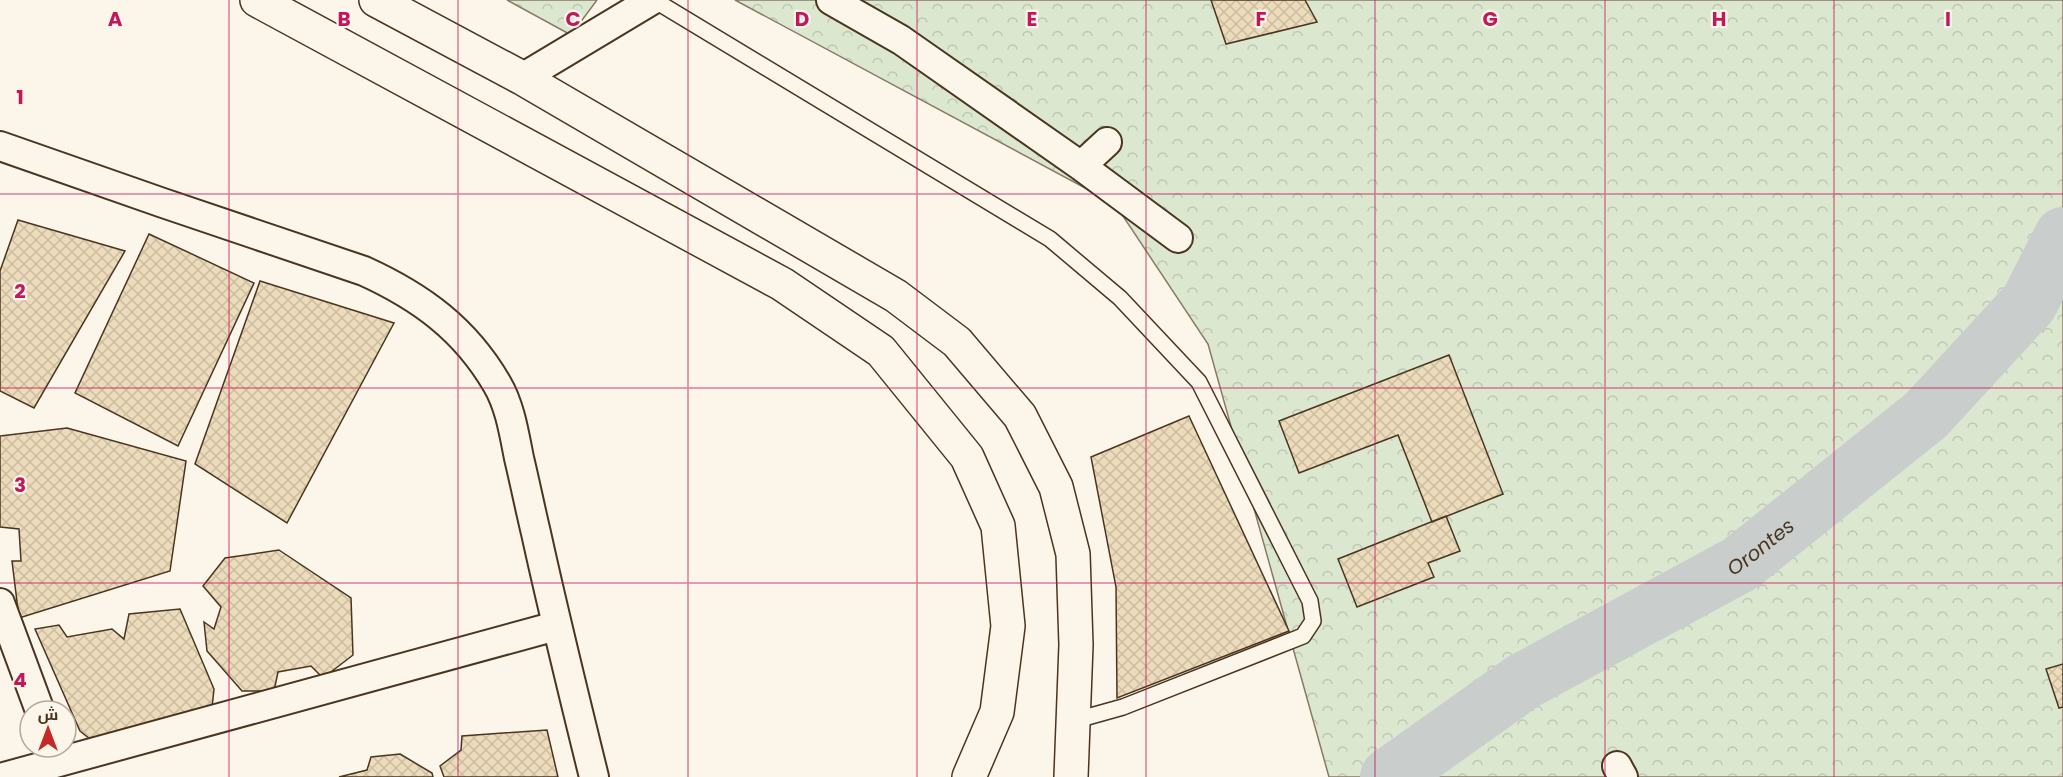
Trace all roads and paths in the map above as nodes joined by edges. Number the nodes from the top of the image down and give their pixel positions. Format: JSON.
{"nodes":[{"id":1,"x":257,"y":0,"type":"edge"},
{"id":2,"x":375,"y":0,"type":"edge"},
{"id":3,"x":653,"y":0,"type":"edge"},
{"id":4,"x":831,"y":0,"type":"edge"},
{"id":5,"x":522,"y":78,"type":"junction"},
{"id":6,"x":1107,"y":142,"type":"dead end"},
{"id":7,"x":1,"y":149,"type":"edge"},
{"id":8,"x":1081,"y":165,"type":"junction"},
{"id":9,"x":1178,"y":238,"type":"dead end"},
{"id":10,"x":0,"y":603,"type":"edge"},
{"id":11,"x":556,"y":626,"type":"junction"},
{"id":12,"x":36,"y":699,"type":"edge"},
{"id":13,"x":1073,"y":721,"type":"junction"},
{"id":14,"x":78,"y":749,"type":"edge"},
{"id":15,"x":47,"y":759,"type":"edge"},
{"id":16,"x":4,"y":777,"type":"edge"},
{"id":17,"x":594,"y":777,"type":"edge"},
{"id":18,"x":969,"y":777,"type":"edge"},
{"id":19,"x":1071,"y":777,"type":"edge"}],
"edges":[{"from":1,"to":18,"type":"main road"},
{"from":2,"to":5,"type":"main road"},
{"from":3,"to":5,"type":"street"},
{"from":3,"to":13,"type":"lane"},
{"from":4,"to":8,"type":"street"},
{"from":5,"to":13,"type":"main road"},
{"from":6,"to":8,"type":"street"},
{"from":7,"to":11,"type":"street"},
{"from":8,"to":9,"type":"street"},
{"from":10,"to":12,"type":"street"},
{"from":11,"to":14,"type":"street"},
{"from":11,"to":17,"type":"street"},
{"from":13,"to":19,"type":"main road"},
{"from":15,"to":16,"type":"street"}]}
